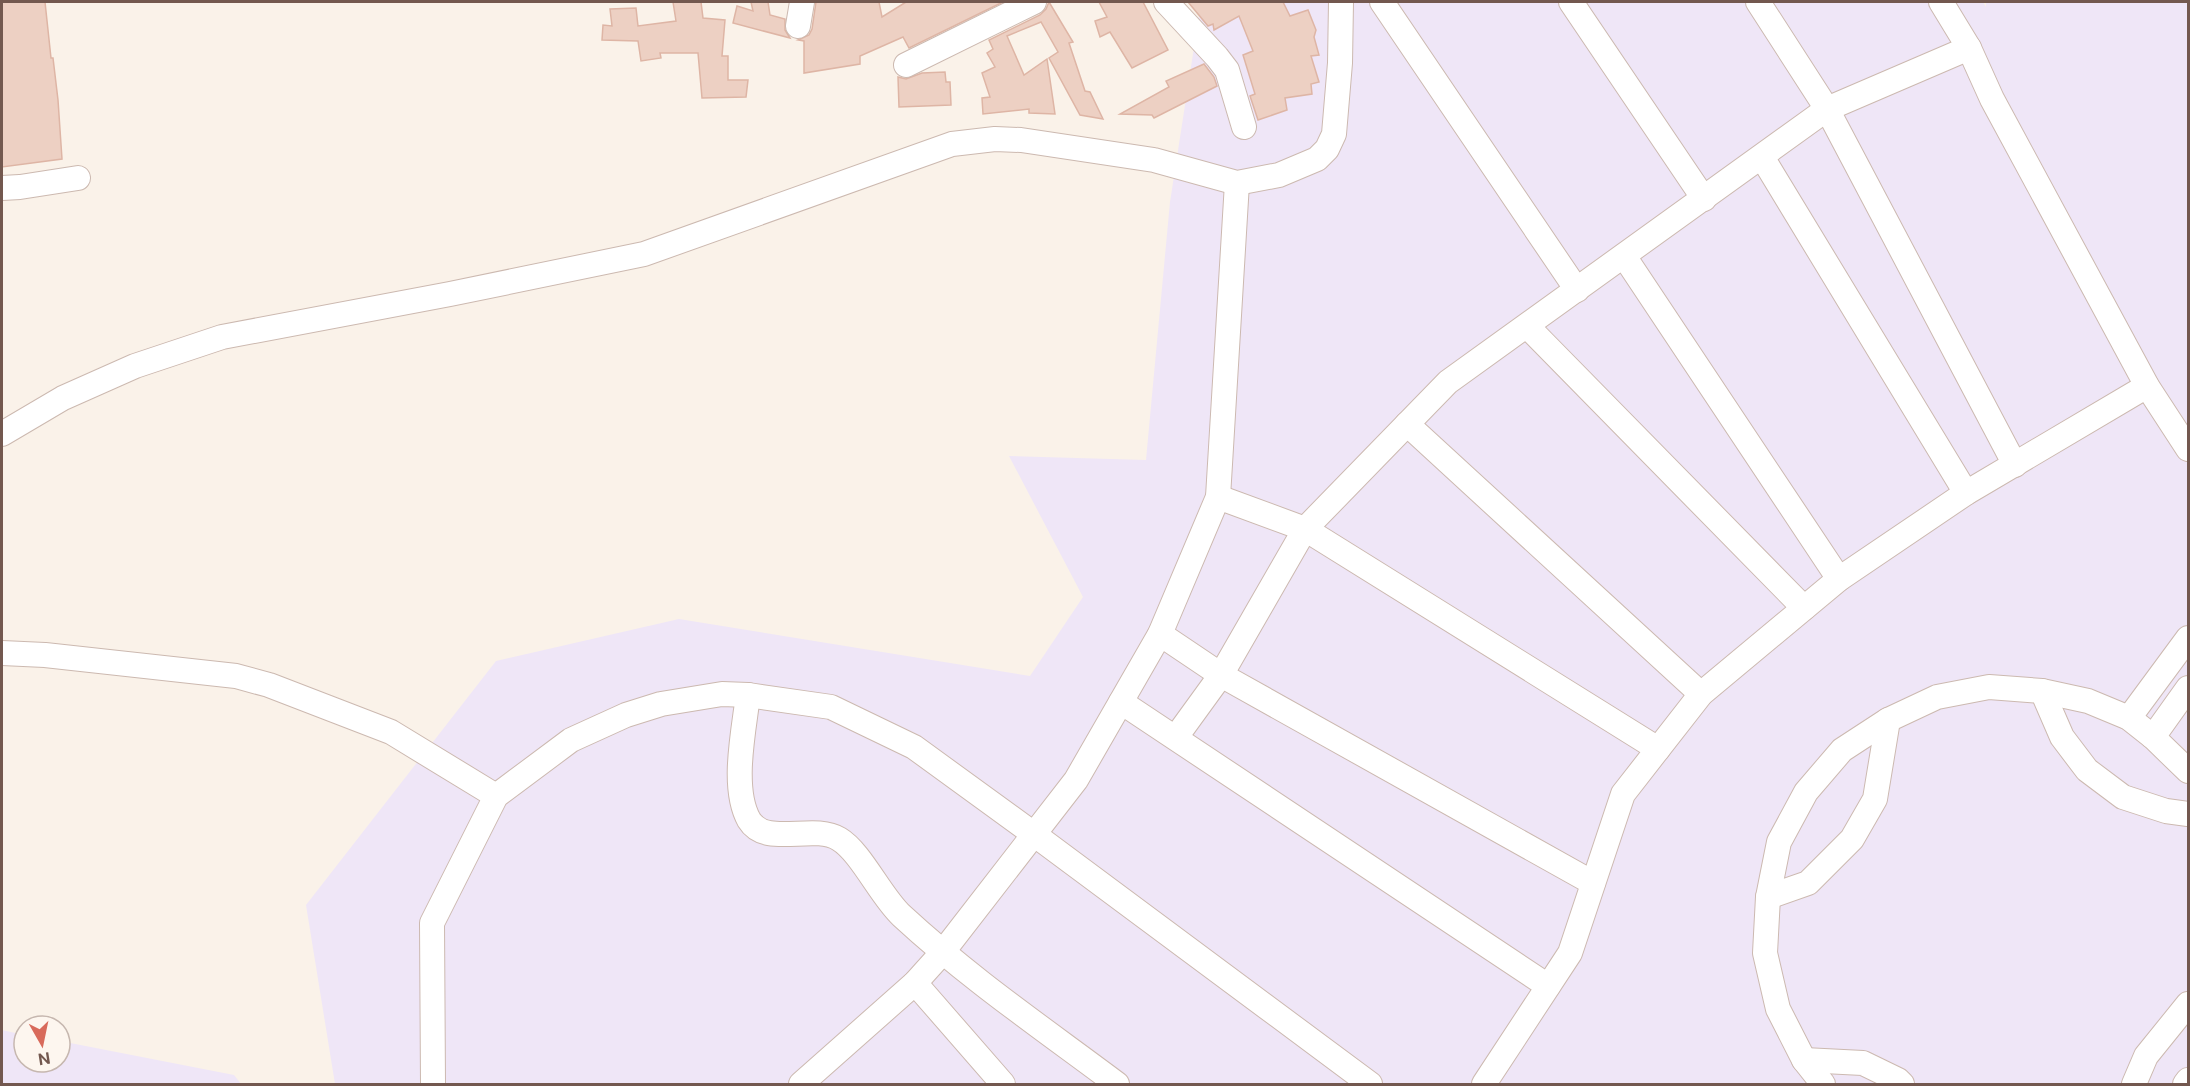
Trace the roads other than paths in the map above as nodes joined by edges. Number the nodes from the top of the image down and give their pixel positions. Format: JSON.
{"nodes":[{"id":1,"x":802,"y":2,"type":"edge"},
{"id":2,"x":1034,"y":2,"type":"edge"},
{"id":3,"x":1166,"y":2,"type":"edge"},
{"id":4,"x":1341,"y":2,"type":"edge"},
{"id":5,"x":1382,"y":2,"type":"edge"},
{"id":6,"x":1571,"y":2,"type":"edge"},
{"id":7,"x":1758,"y":2,"type":"edge"},
{"id":8,"x":1941,"y":2,"type":"edge"},
{"id":9,"x":798,"y":26,"type":"dead end"},
{"id":10,"x":1969,"y":48,"type":"junction"},
{"id":11,"x":906,"y":65,"type":"dead end"},
{"id":12,"x":1827,"y":109,"type":"junction"},
{"id":13,"x":1244,"y":127,"type":"dead end"},
{"id":14,"x":1762,"y":157,"type":"junction"},
{"id":15,"x":78,"y":178,"type":"dead end"},
{"id":16,"x":1237,"y":183,"type":"junction"},
{"id":17,"x":2,"y":188,"type":"edge"},
{"id":18,"x":1704,"y":199,"type":"junction"},
{"id":19,"x":1624,"y":256,"type":"junction"},
{"id":20,"x":1577,"y":290,"type":"junction"},
{"id":21,"x":1527,"y":326,"type":"junction"},
{"id":22,"x":2147,"y":386,"type":"junction"},
{"id":23,"x":1407,"y":424,"type":"junction"},
{"id":24,"x":2,"y":434,"type":"edge"},
{"id":25,"x":2188,"y":449,"type":"edge"},
{"id":26,"x":2015,"y":465,"type":"junction"},
{"id":27,"x":1966,"y":493,"type":"junction"},
{"id":28,"x":1218,"y":498,"type":"junction"},
{"id":29,"x":1305,"y":529,"type":"junction"},
{"id":30,"x":1839,"y":579,"type":"junction"},
{"id":31,"x":1803,"y":608,"type":"junction"},
{"id":32,"x":1160,"y":634,"type":"junction"},
{"id":33,"x":2188,"y":638,"type":"edge"},
{"id":34,"x":2,"y":653,"type":"edge"},
{"id":35,"x":1221,"y":675,"type":"junction"},
{"id":36,"x":2188,"y":688,"type":"edge"},
{"id":37,"x":2042,"y":691,"type":"junction"},
{"id":38,"x":748,"y":694,"type":"junction"},
{"id":39,"x":1701,"y":694,"type":"junction"},
{"id":40,"x":1121,"y":702,"type":"junction"},
{"id":41,"x":2129,"y":718,"type":"junction"},
{"id":42,"x":1888,"y":720,"type":"junction"},
{"id":43,"x":1176,"y":737,"type":"junction"},
{"id":44,"x":2153,"y":737,"type":"junction"},
{"id":45,"x":1658,"y":748,"type":"junction"},
{"id":46,"x":2188,"y":771,"type":"edge"},
{"id":47,"x":496,"y":796,"type":"junction"},
{"id":48,"x":2188,"y":814,"type":"edge"},
{"id":49,"x":1035,"y":835,"type":"junction"},
{"id":50,"x":1593,"y":884,"type":"junction"},
{"id":51,"x":1768,"y":897,"type":"junction"},
{"id":52,"x":942,"y":953,"type":"junction"},
{"id":53,"x":915,"y":983,"type":"junction"},
{"id":54,"x":1548,"y":986,"type":"junction"},
{"id":55,"x":2188,"y":1004,"type":"edge"},
{"id":56,"x":1804,"y":1060,"type":"junction"},
{"id":57,"x":1345,"y":1077,"type":"edge"},
{"id":58,"x":2188,"y":1080,"type":"edge"},
{"id":59,"x":805,"y":1083,"type":"edge"},
{"id":60,"x":434,"y":1084,"type":"edge"},
{"id":61,"x":1003,"y":1084,"type":"edge"},
{"id":62,"x":1117,"y":1084,"type":"edge"},
{"id":63,"x":1370,"y":1084,"type":"edge"},
{"id":64,"x":1484,"y":1084,"type":"edge"},
{"id":65,"x":1823,"y":1084,"type":"edge"},
{"id":66,"x":1902,"y":1084,"type":"edge"},
{"id":67,"x":2134,"y":1084,"type":"edge"},
{"id":68,"x":2185,"y":1084,"type":"edge"}],
"edges":[{"from":1,"to":9,"type":"street"},
{"from":2,"to":11,"type":"street"},
{"from":3,"to":13,"type":"street"},
{"from":4,"to":16,"type":"street"},
{"from":5,"to":20,"type":"street"},
{"from":6,"to":18,"type":"street"},
{"from":7,"to":12,"type":"street"},
{"from":8,"to":10,"type":"street"},
{"from":10,"to":12,"type":"street"},
{"from":10,"to":22,"type":"street"},
{"from":12,"to":14,"type":"street"},
{"from":12,"to":26,"type":"street"},
{"from":14,"to":18,"type":"street"},
{"from":14,"to":27,"type":"street"},
{"from":15,"to":17,"type":"street"},
{"from":16,"to":24,"type":"street"},
{"from":16,"to":28,"type":"street"},
{"from":18,"to":19,"type":"street"},
{"from":19,"to":20,"type":"street"},
{"from":19,"to":30,"type":"street"},
{"from":20,"to":21,"type":"street"},
{"from":21,"to":23,"type":"street"},
{"from":21,"to":31,"type":"street"},
{"from":22,"to":25,"type":"street"},
{"from":22,"to":26,"type":"street"},
{"from":23,"to":29,"type":"street"},
{"from":23,"to":39,"type":"street"},
{"from":26,"to":27,"type":"street"},
{"from":27,"to":30,"type":"street"},
{"from":28,"to":29,"type":"street"},
{"from":28,"to":32,"type":"street"},
{"from":29,"to":35,"type":"street"},
{"from":29,"to":45,"type":"street"},
{"from":30,"to":31,"type":"street"},
{"from":31,"to":39,"type":"street"},
{"from":32,"to":35,"type":"street"},
{"from":32,"to":40,"type":"street"},
{"from":33,"to":41,"type":"street"},
{"from":34,"to":47,"type":"street"},
{"from":35,"to":43,"type":"street"},
{"from":35,"to":50,"type":"street"},
{"from":36,"to":44,"type":"street"},
{"from":37,"to":41,"type":"street"},
{"from":37,"to":42,"type":"street"},
{"from":37,"to":48,"type":"street"},
{"from":38,"to":47,"type":"street"},
{"from":38,"to":49,"type":"street"},
{"from":38,"to":52,"type":"street"},
{"from":39,"to":45,"type":"street"},
{"from":40,"to":43,"type":"street"},
{"from":40,"to":49,"type":"street"},
{"from":41,"to":44,"type":"street"},
{"from":42,"to":51,"type":"street"},
{"from":42,"to":51,"type":"street"},
{"from":43,"to":54,"type":"street"},
{"from":44,"to":46,"type":"street"},
{"from":45,"to":50,"type":"street"},
{"from":47,"to":60,"type":"street"},
{"from":49,"to":52,"type":"street"},
{"from":49,"to":57,"type":"street"},
{"from":50,"to":54,"type":"street"},
{"from":51,"to":56,"type":"street"},
{"from":52,"to":53,"type":"street"},
{"from":52,"to":62,"type":"street"},
{"from":53,"to":59,"type":"street"},
{"from":53,"to":61,"type":"street"},
{"from":54,"to":64,"type":"street"},
{"from":55,"to":67,"type":"street"},
{"from":56,"to":65,"type":"street"},
{"from":56,"to":66,"type":"street"},
{"from":57,"to":63,"type":"street"},
{"from":58,"to":68,"type":"street"}]}
